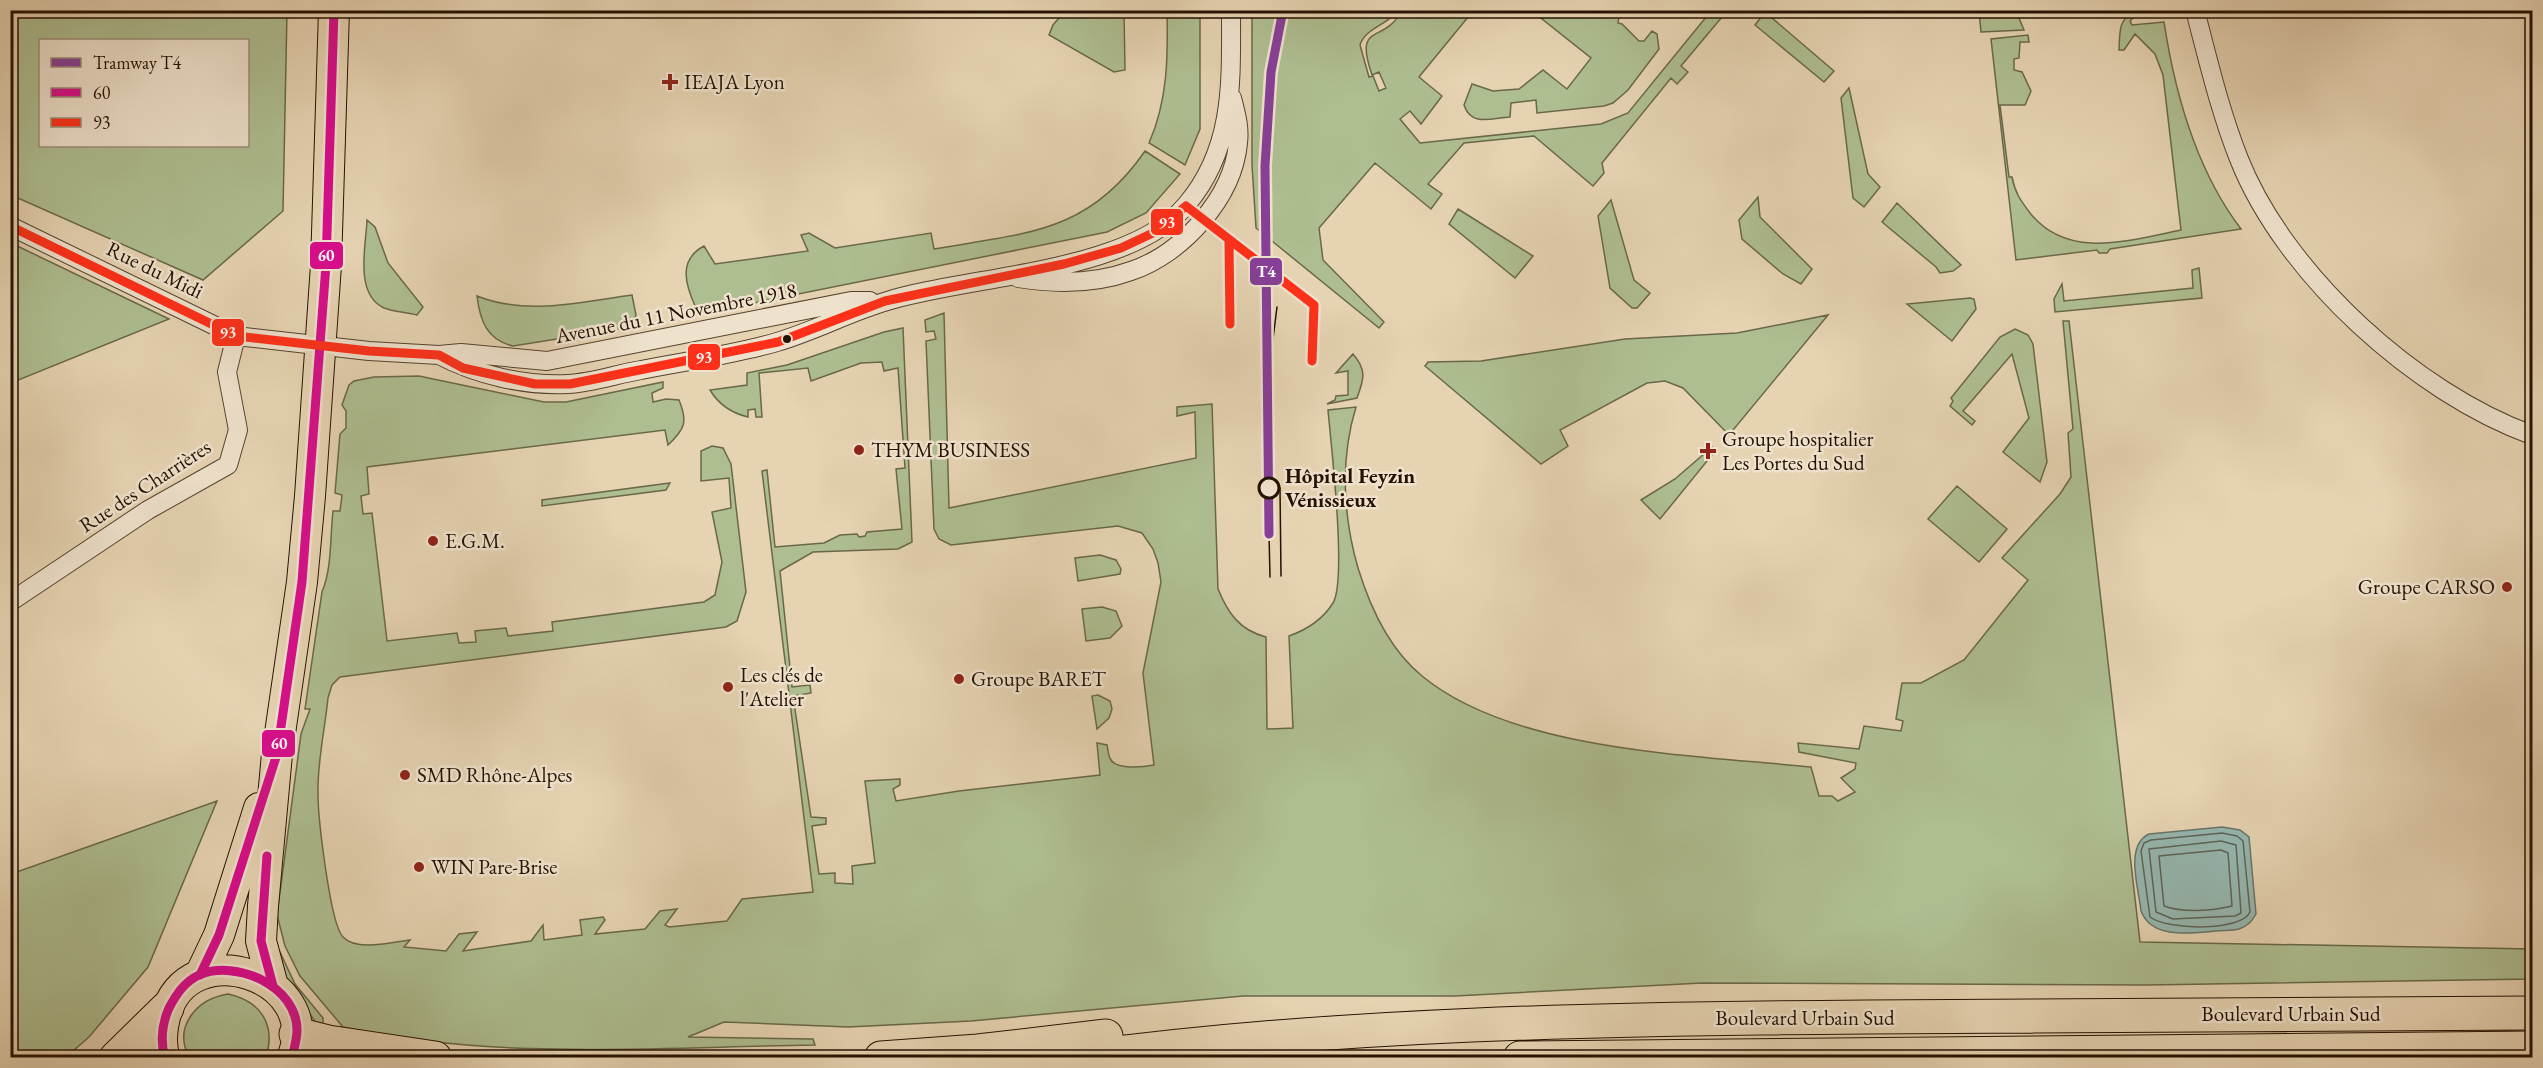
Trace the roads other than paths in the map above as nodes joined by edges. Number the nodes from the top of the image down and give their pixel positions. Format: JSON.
{"nodes":[{"id":1,"x":334,"y":10,"type":"edge"},
{"id":2,"x":1231,"y":10,"type":"edge"},
{"id":3,"x":2195,"y":10,"type":"edge"},
{"id":4,"x":1231,"y":94,"type":"junction"},
{"id":5,"x":10,"y":226,"type":"edge"},
{"id":6,"x":1007,"y":277,"type":"junction"},
{"id":7,"x":885,"y":301,"type":"junction"},
{"id":8,"x":236,"y":336,"type":"junction"},
{"id":9,"x":320,"y":346,"type":"junction"},
{"id":10,"x":439,"y":355,"type":"junction"},
{"id":11,"x":2532,"y":435,"type":"edge"},
{"id":12,"x":10,"y":602,"type":"edge"},
{"id":13,"x":277,"y":754,"type":"junction"},
{"id":14,"x":200,"y":975,"type":"junction"},
{"id":15,"x":273,"y":986,"type":"junction"},
{"id":16,"x":167,"y":1008,"type":"junction"},
{"id":17,"x":2532,"y":1013,"type":"edge"},
{"id":18,"x":294,"y":1046,"type":"edge"},
{"id":19,"x":1164,"y":1046,"type":"junction"},
{"id":20,"x":2532,"y":1048,"type":"edge"},
{"id":21,"x":116,"y":1058,"type":"edge"},
{"id":22,"x":165,"y":1058,"type":"edge"},
{"id":23,"x":435,"y":1058,"type":"edge"},
{"id":24,"x":881,"y":1058,"type":"edge"},
{"id":25,"x":1079,"y":1058,"type":"edge"},
{"id":26,"x":1520,"y":1058,"type":"edge"}],
"edges":[{"from":1,"to":9,"type":"main road"},
{"from":2,"to":4,"type":"street","name":"Avenue du 11 Novembre 1918"},
{"from":3,"to":11,"type":"street"},
{"from":4,"to":6,"type":"street","name":"Avenue du 11 Novembre 1918"},
{"from":4,"to":6,"type":"street","name":"Avenue du 11 Novembre 1918"},
{"from":5,"to":8,"type":"street","name":"Rue du Midi"},
{"from":6,"to":7,"type":"street","name":"Avenue du 11 Novembre 1918"},
{"from":7,"to":10,"type":"street","name":"Avenue du 11 Novembre 1918"},
{"from":7,"to":10,"type":"street","name":"Avenue du 11 Novembre 1918"},
{"from":8,"to":9,"type":"street","name":"Rue du Midi"},
{"from":8,"to":12,"type":"street","name":"Rue des Charrières"},
{"from":9,"to":10,"type":"street","name":"Avenue du 11 Novembre 1918"},
{"from":9,"to":13,"type":"main road"},
{"from":13,"to":14,"type":"main road"},
{"from":13,"to":15,"type":"main road"},
{"from":14,"to":15,"type":"main road"},
{"from":14,"to":16,"type":"main road"},
{"from":15,"to":18,"type":"main road"},
{"from":16,"to":21,"type":"highway"},
{"from":16,"to":22,"type":"main road"},
{"from":17,"to":19,"type":"highway","name":"Boulevard Urbain Sud"},
{"from":18,"to":23,"type":"highway"},
{"from":19,"to":24,"type":"highway"},
{"from":19,"to":25,"type":"highway","name":"Boulevard Urbain Sud"},
{"from":20,"to":26,"type":"highway","name":"Boulevard Urbain Sud"}]}
